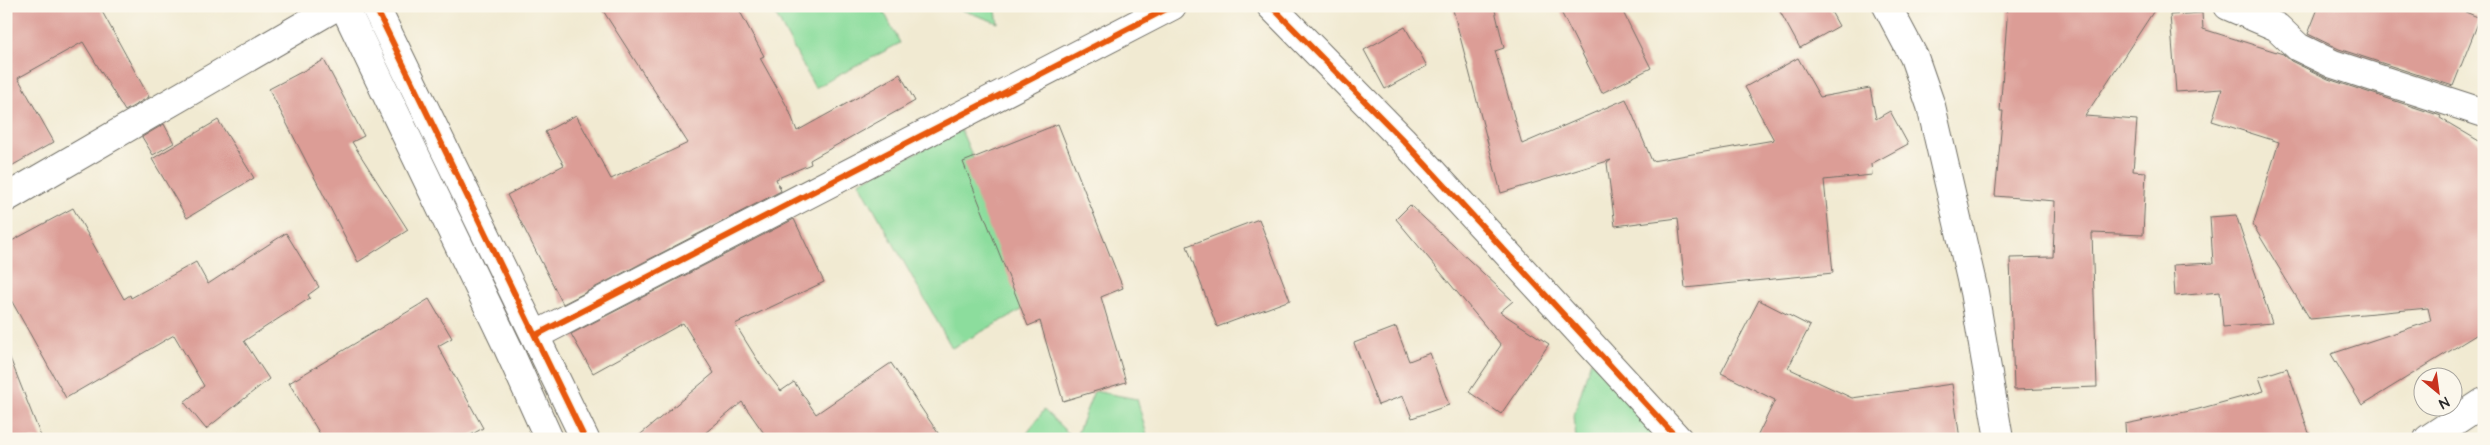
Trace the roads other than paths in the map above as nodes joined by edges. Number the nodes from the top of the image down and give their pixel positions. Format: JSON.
{"nodes":[{"id":1,"x":337,"y":6,"type":"edge"},
{"id":2,"x":344,"y":6,"type":"edge"},
{"id":3,"x":375,"y":6,"type":"edge"},
{"id":4,"x":1172,"y":6,"type":"edge"},
{"id":5,"x":1271,"y":6,"type":"edge"},
{"id":6,"x":1887,"y":6,"type":"edge"},
{"id":7,"x":2228,"y":6,"type":"edge"},
{"id":8,"x":2280,"y":17,"type":"edge"},
{"id":9,"x":2484,"y":113,"type":"edge"},
{"id":10,"x":6,"y":198,"type":"edge"},
{"id":11,"x":536,"y":335,"type":"junction"},
{"id":12,"x":2484,"y":402,"type":"edge"},
{"id":13,"x":549,"y":439,"type":"edge"},
{"id":14,"x":585,"y":439,"type":"edge"},
{"id":15,"x":1678,"y":439,"type":"edge"},
{"id":16,"x":2000,"y":439,"type":"edge"},
{"id":17,"x":2428,"y":439,"type":"edge"}],
"edges":[{"from":1,"to":10,"type":"street"},
{"from":2,"to":13,"type":"street"},
{"from":3,"to":11,"type":"street"},
{"from":4,"to":11,"type":"street"},
{"from":5,"to":15,"type":"street"},
{"from":6,"to":16,"type":"street"},
{"from":7,"to":8,"type":"street"},
{"from":8,"to":9,"type":"street"},
{"from":11,"to":14,"type":"street"},
{"from":12,"to":17,"type":"street"}]}
